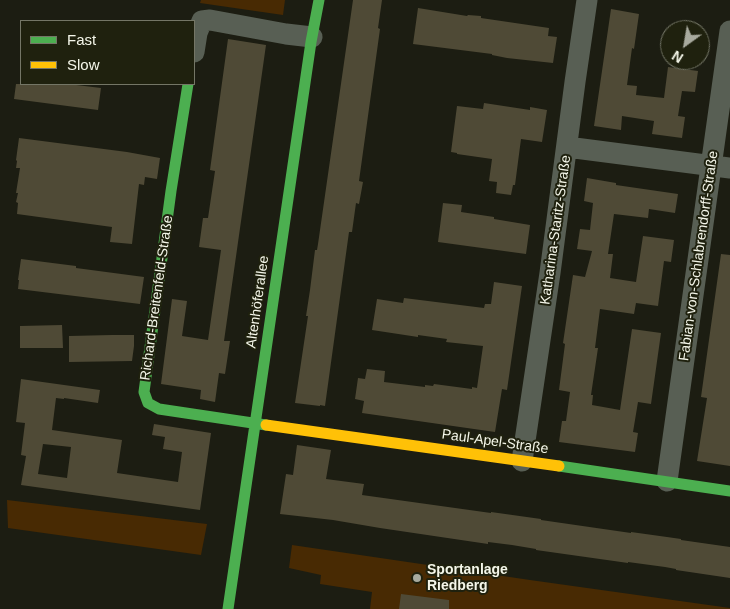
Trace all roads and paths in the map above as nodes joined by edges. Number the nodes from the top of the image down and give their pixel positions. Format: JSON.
{"nodes":[{"id":1,"x":319,"y":0,"type":"edge"},
{"id":2,"x":586,"y":0,"type":"edge"},
{"id":3,"x":730,"y":31,"type":"edge"},
{"id":4,"x":312,"y":37,"type":"junction"},
{"id":5,"x":195,"y":45,"type":"edge"},
{"id":6,"x":188,"y":85,"type":"edge"},
{"id":7,"x":567,"y":147,"type":"junction"},
{"id":8,"x":721,"y":167,"type":"edge"},
{"id":9,"x":256,"y":423,"type":"junction"},
{"id":10,"x":522,"y":461,"type":"junction"},
{"id":11,"x":667,"y":481,"type":"junction"},
{"id":12,"x":730,"y":491,"type":"edge"},
{"id":13,"x":228,"y":609,"type":"edge"}],
"edges":[{"from":1,"to":4,"type":"street","name":"Altenhöferallee"},
{"from":2,"to":7,"type":"street","name":"Katharina-Staritz-Straße"},
{"from":3,"to":8,"type":"street","name":"Fabian-von-Schlabrendorff-Straße"},
{"from":4,"to":5,"type":"street"},
{"from":4,"to":9,"type":"street","name":"Altenhöferallee"},
{"from":6,"to":9,"type":"street","name":"Richard-Breitenfeld-Straße"},
{"from":7,"to":8,"type":"street"},
{"from":7,"to":10,"type":"street","name":"Katharina-Staritz-Straße"},
{"from":8,"to":11,"type":"street","name":"Fabian-von-Schlabrendorff-Straße"},
{"from":9,"to":10,"type":"street","name":"Paul-Apel-Straße"},
{"from":9,"to":13,"type":"street","name":"Altenhöferallee"},
{"from":10,"to":11,"type":"street","name":"Paul-Apel-Straße"},
{"from":11,"to":12,"type":"street","name":"Paul-Apel-Straße"}]}
